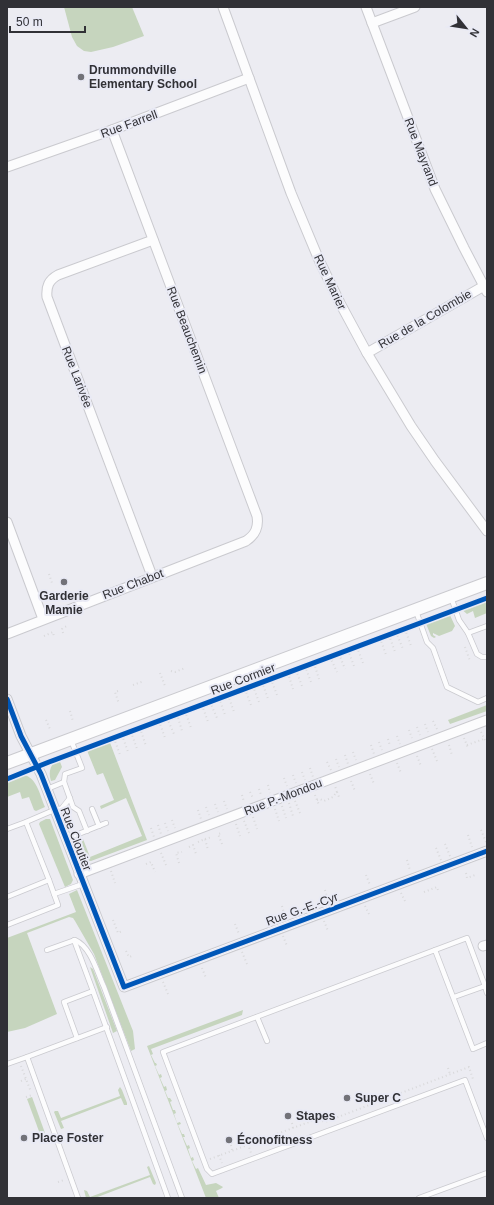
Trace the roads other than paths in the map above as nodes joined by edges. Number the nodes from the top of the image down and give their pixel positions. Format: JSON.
{"nodes":[{"id":1,"x":223,"y":7,"type":"edge"},
{"id":2,"x":366,"y":7,"type":"edge"},
{"id":3,"x":415,"y":7,"type":"edge"},
{"id":4,"x":372,"y":23,"type":"junction"},
{"id":5,"x":250,"y":78,"type":"junction"},
{"id":6,"x":112,"y":130,"type":"junction"},
{"id":7,"x":7,"y":167,"type":"edge"},
{"id":8,"x":153,"y":240,"type":"junction"},
{"id":9,"x":485,"y":289,"type":"edge"},
{"id":10,"x":367,"y":353,"type":"junction"},
{"id":11,"x":7,"y":522,"type":"edge"},
{"id":12,"x":256,"y":530,"type":"joint"},
{"id":13,"x":487,"y":531,"type":"edge"},
{"id":14,"x":152,"y":576,"type":"junction"},
{"id":15,"x":487,"y":583,"type":"edge"},
{"id":16,"x":451,"y":596,"type":"junction"},
{"id":17,"x":415,"y":610,"type":"junction"},
{"id":18,"x":43,"y":619,"type":"junction"},
{"id":19,"x":487,"y":626,"type":"edge"},
{"id":20,"x":468,"y":633,"type":"junction"},
{"id":21,"x":7,"y":634,"type":"edge"},
{"id":22,"x":487,"y":657,"type":"edge"},
{"id":23,"x":487,"y":698,"type":"edge"},
{"id":24,"x":7,"y":699,"type":"edge"},
{"id":25,"x":487,"y":720,"type":"edge"},
{"id":26,"x":71,"y":739,"type":"junction"},
{"id":27,"x":30,"y":754,"type":"junction"},
{"id":28,"x":7,"y":763,"type":"edge"},
{"id":29,"x":64,"y":782,"type":"junction"},
{"id":30,"x":46,"y":789,"type":"junction"},
{"id":31,"x":70,"y":798,"type":"junction"},
{"id":32,"x":92,"y":809,"type":"dead end"},
{"id":33,"x":55,"y":811,"type":"junction"},
{"id":34,"x":26,"y":822,"type":"junction"},
{"id":35,"x":106,"y":823,"type":"dead end"},
{"id":36,"x":99,"y":826,"type":"junction"},
{"id":37,"x":7,"y":829,"type":"edge"},
{"id":38,"x":87,"y":831,"type":"junction"},
{"id":39,"x":66,"y":839,"type":"junction"},
{"id":40,"x":487,"y":851,"type":"edge"},
{"id":41,"x":79,"y":874,"type":"junction"},
{"id":42,"x":49,"y":880,"type":"junction"},
{"id":43,"x":83,"y":884,"type":"junction"},
{"id":44,"x":54,"y":894,"type":"junction"},
{"id":45,"x":7,"y":897,"type":"edge"},
{"id":46,"x":7,"y":925,"type":"edge"},
{"id":47,"x":74,"y":940,"type":"junction"},
{"id":48,"x":47,"y":950,"type":"dead end"},
{"id":49,"x":435,"y":950,"type":"junction"},
{"id":50,"x":484,"y":986,"type":"junction"},
{"id":51,"x":124,"y":987,"type":"joint"},
{"id":52,"x":93,"y":991,"type":"junction"},
{"id":53,"x":487,"y":993,"type":"edge"},
{"id":54,"x":454,"y":997,"type":"junction"},
{"id":55,"x":257,"y":1017,"type":"junction"},
{"id":56,"x":107,"y":1027,"type":"junction"},
{"id":57,"x":77,"y":1038,"type":"junction"},
{"id":58,"x":267,"y":1041,"type":"dead end"},
{"id":59,"x":487,"y":1043,"type":"edge"},
{"id":60,"x":27,"y":1057,"type":"junction"},
{"id":61,"x":7,"y":1064,"type":"edge"},
{"id":62,"x":487,"y":1138,"type":"edge"},
{"id":63,"x":487,"y":1173,"type":"edge"},
{"id":64,"x":78,"y":1198,"type":"edge"},
{"id":65,"x":168,"y":1198,"type":"edge"},
{"id":66,"x":182,"y":1198,"type":"edge"},
{"id":67,"x":419,"y":1198,"type":"edge"}],
"edges":[{"from":1,"to":5,"type":"street","name":"Rue Marier"},
{"from":2,"to":4,"type":"street","name":"Rue Mayrand"},
{"from":3,"to":4,"type":"street"},
{"from":4,"to":9,"type":"street","name":"Rue Mayrand"},
{"from":5,"to":6,"type":"street","name":"Rue Farrell"},
{"from":5,"to":10,"type":"street","name":"Rue Marier"},
{"from":6,"to":7,"type":"street","name":"Rue Farrell"},
{"from":6,"to":8,"type":"street","name":"Rue Beauchemin"},
{"from":8,"to":12,"type":"street","name":"Rue Beauchemin"},
{"from":8,"to":14,"type":"street","name":"Rue Larivée"},
{"from":9,"to":10,"type":"street","name":"Rue de la Colombie"},
{"from":10,"to":13,"type":"street","name":"Rue Marier"},
{"from":11,"to":18,"type":"street"},
{"from":12,"to":14,"type":"street","name":"Rue Chabot"},
{"from":14,"to":18,"type":"street","name":"Rue Chabot"},
{"from":15,"to":16,"type":"street","name":"Rue Cormier"},
{"from":16,"to":17,"type":"street","name":"Rue Cormier"},
{"from":16,"to":20,"type":"lane"},
{"from":17,"to":23,"type":"lane"},
{"from":17,"to":26,"type":"street","name":"Rue Cormier"},
{"from":18,"to":21,"type":"street","name":"Rue Chabot"},
{"from":19,"to":20,"type":"lane"},
{"from":20,"to":22,"type":"lane"},
{"from":24,"to":27,"type":"street","name":"Rue Cloutier"},
{"from":25,"to":41,"type":"street","name":"Rue P.-Mondou"},
{"from":26,"to":27,"type":"street","name":"Rue Cormier"},
{"from":26,"to":29,"type":"lane"},
{"from":27,"to":28,"type":"street","name":"Rue Cormier"},
{"from":27,"to":30,"type":"street","name":"Rue Cloutier"},
{"from":29,"to":30,"type":"lane"},
{"from":29,"to":31,"type":"lane"},
{"from":30,"to":33,"type":"street","name":"Rue Cloutier"},
{"from":31,"to":33,"type":"lane"},
{"from":31,"to":38,"type":"lane"},
{"from":32,"to":36,"type":"lane"},
{"from":33,"to":34,"type":"lane"},
{"from":33,"to":39,"type":"street","name":"Rue Cloutier"},
{"from":34,"to":37,"type":"lane"},
{"from":34,"to":42,"type":"lane"},
{"from":35,"to":36,"type":"lane"},
{"from":36,"to":38,"type":"lane"},
{"from":38,"to":39,"type":"lane"},
{"from":39,"to":41,"type":"street","name":"Rue Cloutier"},
{"from":40,"to":51,"type":"street","name":"Rue G.-E.-Cyr"},
{"from":41,"to":43,"type":"street","name":"Rue Cloutier"},
{"from":42,"to":44,"type":"lane"},
{"from":42,"to":45,"type":"lane"},
{"from":43,"to":44,"type":"lane"},
{"from":43,"to":51,"type":"street","name":"Rue Cloutier"},
{"from":44,"to":46,"type":"lane"},
{"from":47,"to":48,"type":"lane"},
{"from":47,"to":52,"type":"lane"},
{"from":47,"to":66,"type":"lane"},
{"from":49,"to":50,"type":"lane"},
{"from":49,"to":54,"type":"lane"},
{"from":49,"to":55,"type":"lane"},
{"from":50,"to":53,"type":"lane"},
{"from":50,"to":54,"type":"lane"},
{"from":52,"to":56,"type":"lane"},
{"from":52,"to":57,"type":"lane"},
{"from":54,"to":59,"type":"lane"},
{"from":55,"to":58,"type":"lane"},
{"from":55,"to":62,"type":"lane"},
{"from":56,"to":57,"type":"lane"},
{"from":56,"to":65,"type":"lane"},
{"from":57,"to":60,"type":"lane"},
{"from":60,"to":61,"type":"lane"},
{"from":60,"to":64,"type":"lane"},
{"from":63,"to":67,"type":"lane"}]}
